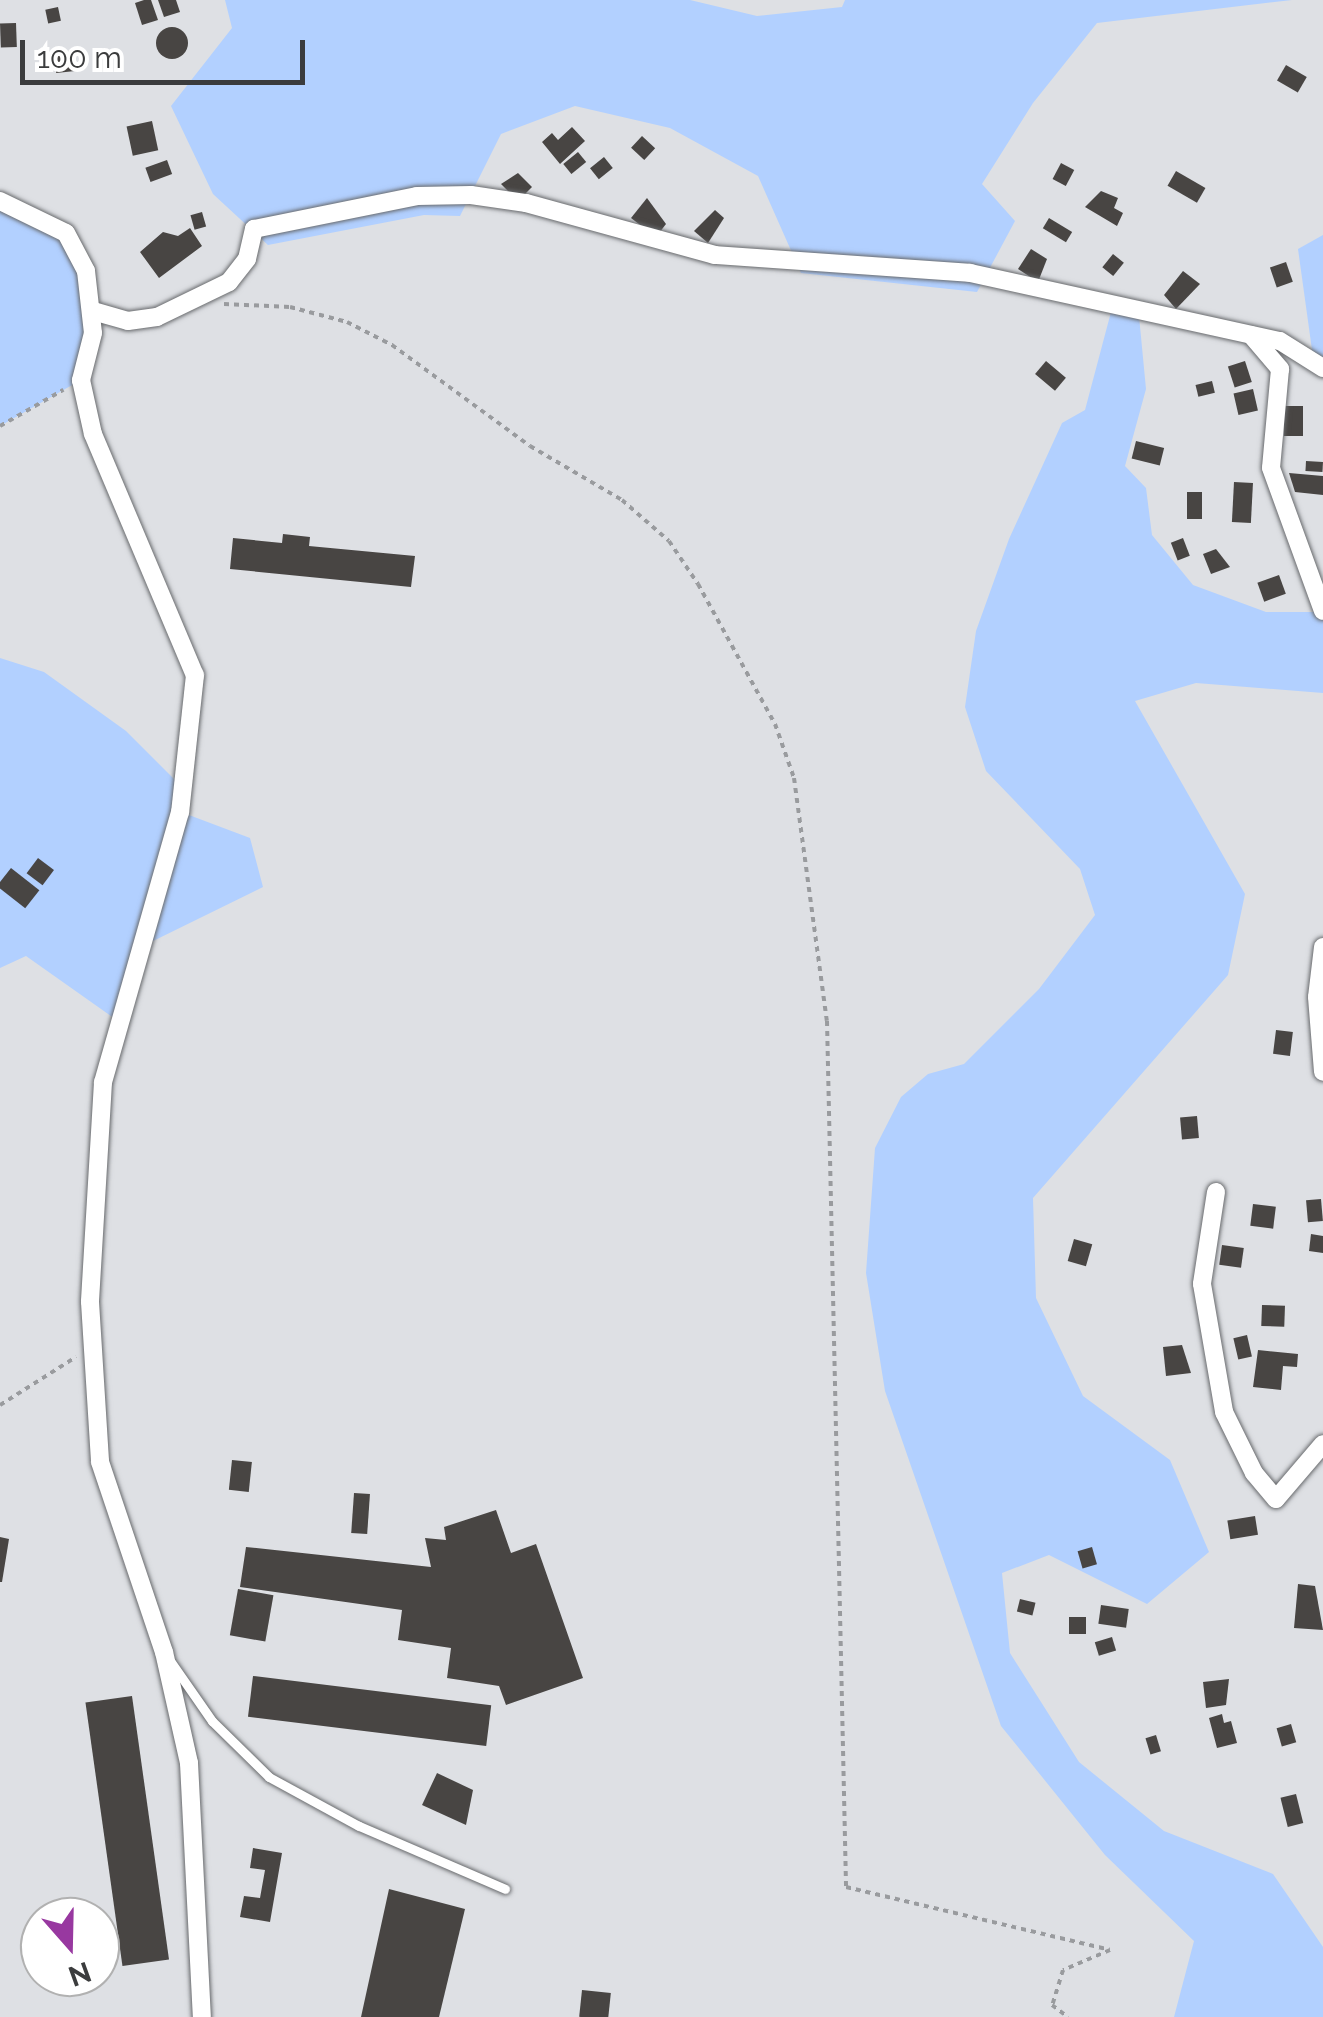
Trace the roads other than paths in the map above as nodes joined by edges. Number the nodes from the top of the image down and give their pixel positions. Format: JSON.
{"nodes":[{"id":1,"x":0,"y":201,"type":"edge"},
{"id":2,"x":93,"y":311,"type":"junction"},
{"id":3,"x":1251,"y":335,"type":"junction"},
{"id":4,"x":1323,"y":368,"type":"edge"},
{"id":5,"x":1323,"y":611,"type":"edge"},
{"id":6,"x":1323,"y":946,"type":"edge"},
{"id":7,"x":1323,"y":1072,"type":"edge"},
{"id":8,"x":1216,"y":1192,"type":"dead end"},
{"id":9,"x":1323,"y":1444,"type":"edge"},
{"id":10,"x":164,"y":1652,"type":"junction"},
{"id":11,"x":504,"y":1889,"type":"dead end"},
{"id":12,"x":202,"y":2017,"type":"edge"}],
"edges":[{"from":1,"to":2,"type":"street"},
{"from":2,"to":3,"type":"street"},
{"from":2,"to":10,"type":"street"},
{"from":3,"to":4,"type":"street"},
{"from":3,"to":5,"type":"street"},
{"from":6,"to":7,"type":"street"},
{"from":8,"to":9,"type":"street"},
{"from":10,"to":11,"type":"lane"},
{"from":10,"to":12,"type":"street"}]}
